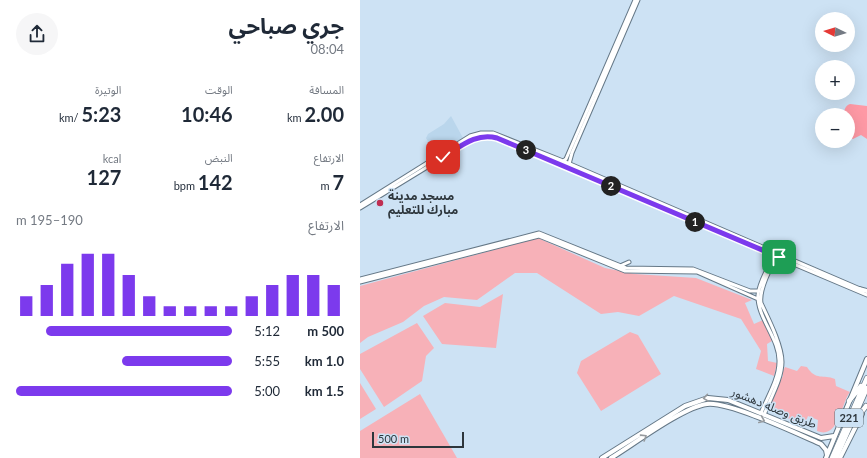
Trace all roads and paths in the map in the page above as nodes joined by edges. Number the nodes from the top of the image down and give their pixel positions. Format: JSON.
{"nodes":[{"id":1,"x":636,"y":1,"type":"edge"},
{"id":2,"x":615,"y":49,"type":"junction"},
{"id":3,"x":541,"y":154,"type":"junction"},
{"id":4,"x":563,"y":161,"type":"junction"},
{"id":5,"x":569,"y":164,"type":"junction"},
{"id":6,"x":595,"y":177,"type":"junction"},
{"id":7,"x":381,"y":194,"type":"junction"},
{"id":8,"x":360,"y":205,"type":"edge"},
{"id":9,"x":360,"y":208,"type":"edge"},
{"id":10,"x":581,"y":252,"type":"junction"},
{"id":11,"x":776,"y":255,"type":"junction"},
{"id":12,"x":620,"y":266,"type":"junction"},
{"id":13,"x":635,"y":269,"type":"junction"},
{"id":14,"x":360,"y":281,"type":"edge"},
{"id":15,"x":860,"y":289,"type":"joint"},
{"id":16,"x":759,"y":291,"type":"junction"},
{"id":17,"x":867,"y":293,"type":"edge"},
{"id":18,"x":758,"y":299,"type":"junction"},
{"id":19,"x":766,"y":318,"type":"junction"},
{"id":20,"x":867,"y":359,"type":"edge"},
{"id":21,"x":867,"y":362,"type":"edge"},
{"id":22,"x":863,"y":368,"type":"junction"},
{"id":23,"x":866,"y":379,"type":"edge"},
{"id":24,"x":867,"y":388,"type":"edge"},
{"id":25,"x":849,"y":401,"type":"junction"},
{"id":26,"x":867,"y":406,"type":"edge"},
{"id":27,"x":762,"y":414,"type":"junction"},
{"id":28,"x":661,"y":421,"type":"junction"},
{"id":29,"x":654,"y":425,"type":"junction"},
{"id":30,"x":664,"y":425,"type":"junction"},
{"id":31,"x":656,"y":430,"type":"junction"},
{"id":32,"x":848,"y":432,"type":"junction"},
{"id":33,"x":834,"y":436,"type":"junction"},
{"id":34,"x":821,"y":438,"type":"junction"},
{"id":35,"x":818,"y":443,"type":"junction"},
{"id":36,"x":829,"y":457,"type":"edge"},
{"id":37,"x":602,"y":458,"type":"edge"},
{"id":38,"x":611,"y":458,"type":"edge"},
{"id":39,"x":836,"y":458,"type":"edge"},
{"id":40,"x":840,"y":458,"type":"edge"}],
"edges":[{"from":1,"to":2,"type":"street"},
{"from":2,"to":4,"type":"street"},
{"from":2,"to":5,"type":"street"},
{"from":3,"to":4,"type":"street"},
{"from":3,"to":6,"type":"street"},
{"from":3,"to":7,"type":"street"},
{"from":4,"to":5,"type":"street"},
{"from":5,"to":6,"type":"street"},
{"from":6,"to":11,"type":"street"},
{"from":7,"to":8,"type":"street"},
{"from":7,"to":9,"type":"street"},
{"from":10,"to":12,"type":"street"},
{"from":10,"to":14,"type":"street"},
{"from":10,"to":18,"type":"street"},
{"from":11,"to":15,"type":"street"},
{"from":11,"to":16,"type":"street"},
{"from":11,"to":17,"type":"street"},
{"from":11,"to":19,"type":"street"},
{"from":12,"to":13,"type":"street"},
{"from":12,"to":13,"type":"street"},
{"from":13,"to":16,"type":"street"},
{"from":15,"to":17,"type":"main road"},
{"from":16,"to":18,"type":"street"},
{"from":18,"to":19,"type":"street"},
{"from":19,"to":27,"type":"street"},
{"from":20,"to":22,"type":"main road"},
{"from":21,"to":22,"type":"main road"},
{"from":22,"to":25,"type":"main road"},
{"from":23,"to":25,"type":"highway"},
{"from":23,"to":36,"type":"highway","number":"221"},
{"from":24,"to":32,"type":"highway","number":"221"},
{"from":25,"to":33,"type":"main road"},
{"from":26,"to":32,"type":"highway"},
{"from":26,"to":40,"type":"main road"},
{"from":27,"to":28,"type":"main road","name":"طريق وصله دهشور","one_way":true},
{"from":27,"to":34,"type":"main road","name":"طريق وصله دهشور"},
{"from":28,"to":29,"type":"main road","name":"طريق وصله دهشور"},
{"from":28,"to":30,"type":"main road"},
{"from":29,"to":31,"type":"main road"},
{"from":29,"to":37,"type":"main road","name":"طريق وصله دهشور"},
{"from":30,"to":31,"type":"main road","name":"طريق وصله دهشور"},
{"from":30,"to":35,"type":"main road","name":"طريق وصله دهشور","one_way":true},
{"from":38,"to":31,"type":"main road","name":"طريق وصله دهشور","one_way":true},
{"from":32,"to":39,"type":"highway","number":"221"},
{"from":33,"to":34,"type":"main road","name":"طريق وصله دهشور"},
{"from":33,"to":36,"type":"main road"},
{"from":34,"to":35,"type":"main road"},
{"from":35,"to":36,"type":"main road","name":"طريق وصله دهشور"}]}
